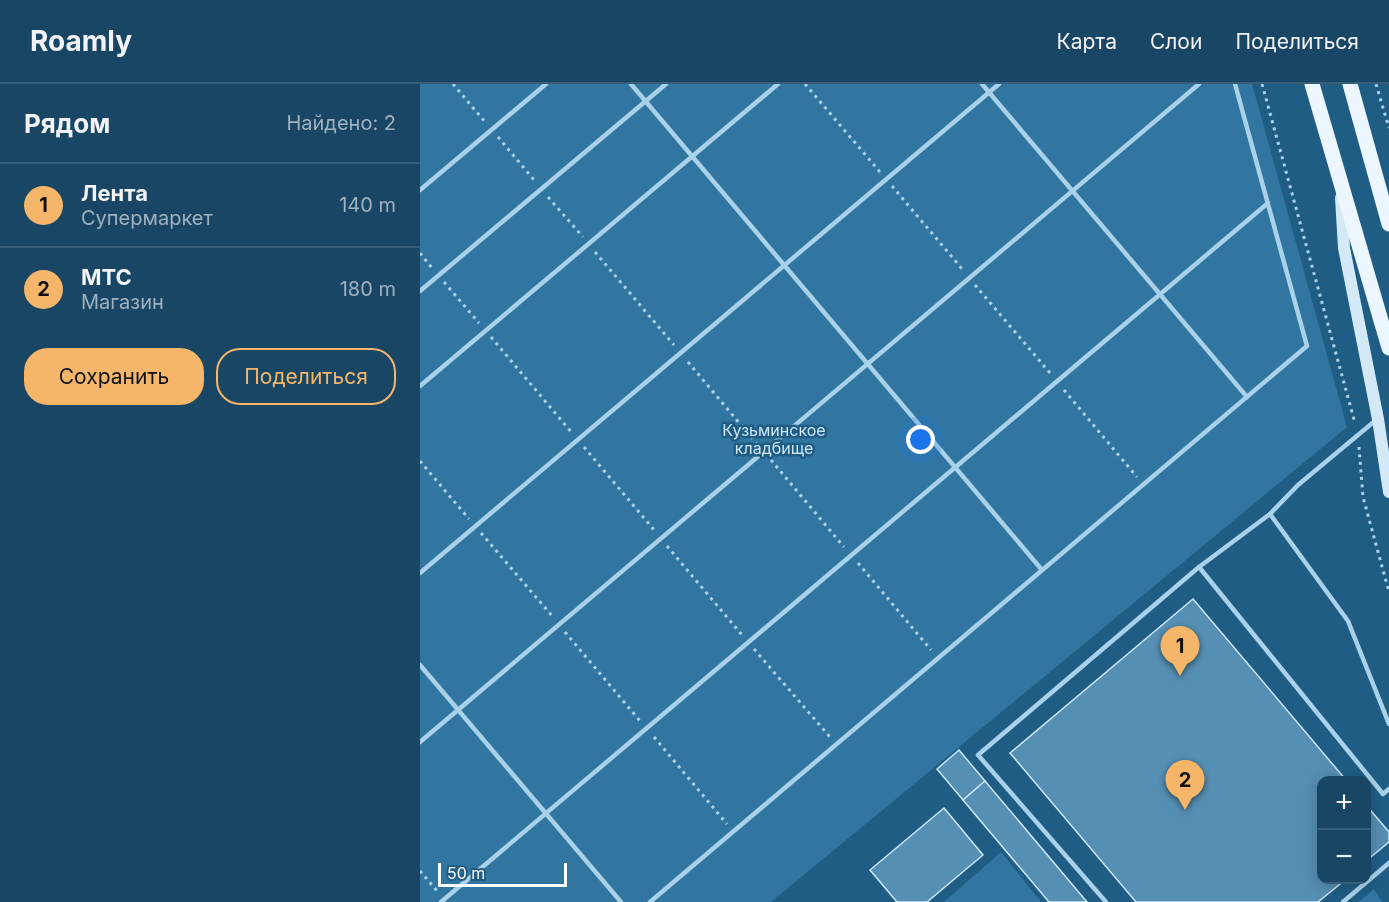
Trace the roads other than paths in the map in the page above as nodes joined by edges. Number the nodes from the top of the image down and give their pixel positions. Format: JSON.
{"nodes":[{"id":1,"x":546,"y":84,"type":"edge"},
{"id":2,"x":631,"y":84,"type":"edge"},
{"id":3,"x":666,"y":84,"type":"edge"},
{"id":4,"x":778,"y":84,"type":"edge"},
{"id":5,"x":982,"y":84,"type":"edge"},
{"id":6,"x":999,"y":84,"type":"edge"},
{"id":7,"x":1199,"y":84,"type":"edge"},
{"id":8,"x":1235,"y":84,"type":"edge"},
{"id":9,"x":1312,"y":84,"type":"edge"},
{"id":10,"x":1350,"y":84,"type":"edge"},
{"id":11,"x":989,"y":92,"type":"junction"},
{"id":12,"x":645,"y":101,"type":"junction"},
{"id":13,"x":692,"y":157,"type":"junction"},
{"id":14,"x":1340,"y":173,"type":"junction"},
{"id":15,"x":420,"y":190,"type":"edge"},
{"id":16,"x":1072,"y":191,"type":"junction"},
{"id":17,"x":1268,"y":203,"type":"junction"},
{"id":18,"x":1389,"y":224,"type":"edge"},
{"id":19,"x":784,"y":266,"type":"junction"},
{"id":20,"x":420,"y":291,"type":"edge"},
{"id":21,"x":1160,"y":294,"type":"junction"},
{"id":22,"x":1389,"y":348,"type":"edge"},
{"id":23,"x":868,"y":364,"type":"junction"},
{"id":24,"x":420,"y":386,"type":"edge"},
{"id":25,"x":1247,"y":397,"type":"junction"},
{"id":26,"x":1378,"y":419,"type":"junction"},
{"id":27,"x":955,"y":468,"type":"junction"},
{"id":28,"x":1389,"y":492,"type":"edge"},
{"id":29,"x":1270,"y":514,"type":"junction"},
{"id":30,"x":1199,"y":567,"type":"junction"},
{"id":31,"x":1042,"y":570,"type":"junction"},
{"id":32,"x":420,"y":573,"type":"edge"},
{"id":33,"x":420,"y":664,"type":"edge"},
{"id":34,"x":458,"y":710,"type":"junction"},
{"id":35,"x":1389,"y":724,"type":"edge"},
{"id":36,"x":420,"y":742,"type":"edge"},
{"id":37,"x":1389,"y":789,"type":"edge"},
{"id":38,"x":546,"y":813,"type":"junction"},
{"id":39,"x":1389,"y":863,"type":"edge"},
{"id":40,"x":443,"y":901,"type":"edge"},
{"id":41,"x":621,"y":902,"type":"edge"},
{"id":42,"x":650,"y":902,"type":"edge"},
{"id":43,"x":1106,"y":902,"type":"edge"},
{"id":44,"x":1343,"y":902,"type":"edge"}],
"edges":[{"from":1,"to":15,"type":"lane"},
{"from":2,"to":12,"type":"lane"},
{"from":3,"to":12,"type":"lane"},
{"from":4,"to":13,"type":"lane"},
{"from":5,"to":11,"type":"lane"},
{"from":6,"to":11,"type":"lane"},
{"from":7,"to":16,"type":"lane"},
{"from":8,"to":17,"type":"lane"},
{"from":9,"to":14,"type":"main road"},
{"from":10,"to":18,"type":"main road"},
{"from":11,"to":16,"type":"lane"},
{"from":11,"to":19,"type":"lane"},
{"from":12,"to":13,"type":"lane"},
{"from":12,"to":20,"type":"lane"},
{"from":13,"to":19,"type":"lane"},
{"from":13,"to":24,"type":"lane"},
{"from":14,"to":22,"type":"main road"},
{"from":14,"to":26,"type":"main road"},
{"from":16,"to":21,"type":"lane"},
{"from":16,"to":23,"type":"lane"},
{"from":17,"to":21,"type":"lane"},
{"from":17,"to":25,"type":"lane"},
{"from":19,"to":23,"type":"lane"},
{"from":19,"to":32,"type":"lane"},
{"from":21,"to":25,"type":"lane"},
{"from":21,"to":27,"type":"lane"},
{"from":23,"to":27,"type":"lane"},
{"from":23,"to":34,"type":"lane"},
{"from":25,"to":31,"type":"lane"},
{"from":26,"to":28,"type":"main road"},
{"from":26,"to":29,"type":"lane"},
{"from":27,"to":31,"type":"lane"},
{"from":27,"to":38,"type":"lane"},
{"from":29,"to":30,"type":"lane"},
{"from":29,"to":35,"type":"lane"},
{"from":30,"to":37,"type":"lane"},
{"from":30,"to":43,"type":"lane"},
{"from":31,"to":42,"type":"lane"},
{"from":33,"to":34,"type":"lane"},
{"from":34,"to":36,"type":"lane"},
{"from":34,"to":38,"type":"lane"},
{"from":38,"to":40,"type":"lane"},
{"from":38,"to":41,"type":"lane"},
{"from":39,"to":44,"type":"lane"}]}
